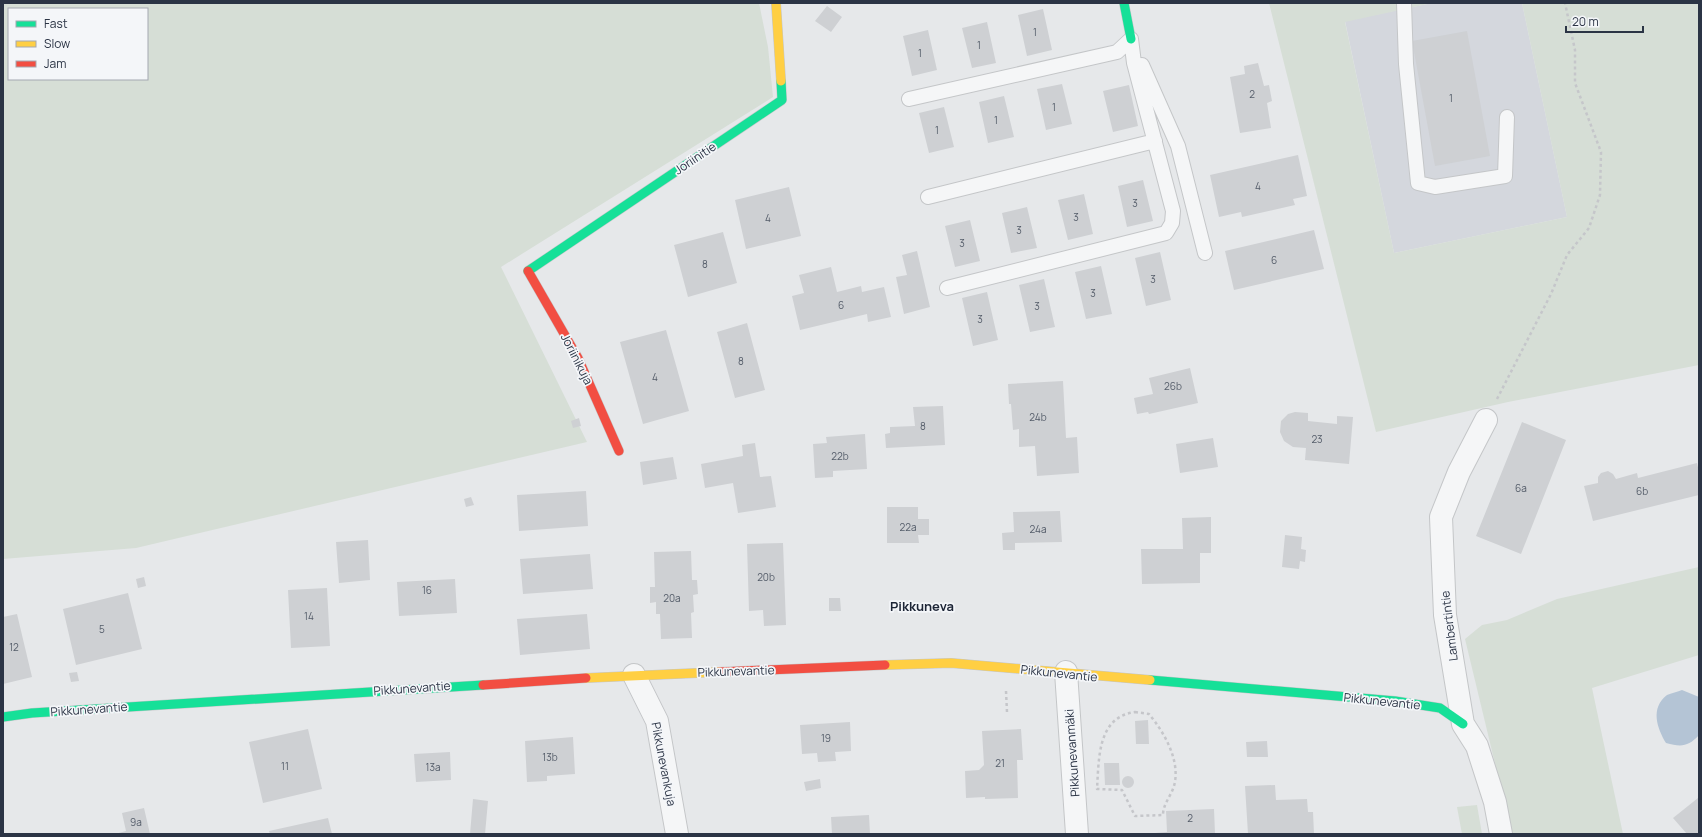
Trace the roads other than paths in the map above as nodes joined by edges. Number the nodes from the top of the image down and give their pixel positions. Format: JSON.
{"nodes":[{"id":1,"x":776,"y":3,"type":"edge"},
{"id":2,"x":1124,"y":3,"type":"edge"},
{"id":3,"x":1404,"y":3,"type":"edge"},
{"id":4,"x":1130,"y":39,"type":"junction"},
{"id":5,"x":909,"y":99,"type":"dead end"},
{"id":6,"x":1507,"y":116,"type":"dead end"},
{"id":7,"x":1155,"y":141,"type":"junction"},
{"id":8,"x":928,"y":197,"type":"dead end"},
{"id":9,"x":1205,"y":253,"type":"dead end"},
{"id":10,"x":528,"y":271,"type":"joint"},
{"id":11,"x":947,"y":288,"type":"dead end"},
{"id":12,"x":1486,"y":420,"type":"road end"},
{"id":13,"x":619,"y":451,"type":"dead end"},
{"id":14,"x":1066,"y":672,"type":"junction"},
{"id":15,"x":634,"y":675,"type":"junction"},
{"id":16,"x":3,"y":717,"type":"edge"},
{"id":17,"x":1463,"y":724,"type":"junction"},
{"id":18,"x":678,"y":834,"type":"edge"},
{"id":19,"x":1077,"y":834,"type":"edge"},
{"id":20,"x":1501,"y":834,"type":"edge"}],
"edges":[{"from":1,"to":10,"type":"street","name":"Joriinitie"},
{"from":2,"to":4,"type":"street"},
{"from":3,"to":6,"type":"lane"},
{"from":4,"to":5,"type":"lane"},
{"from":4,"to":7,"type":"lane"},
{"from":4,"to":9,"type":"lane"},
{"from":7,"to":8,"type":"lane"},
{"from":7,"to":11,"type":"lane"},
{"from":10,"to":13,"type":"street","name":"Joriinikuja"},
{"from":12,"to":17,"type":"street","name":"Lambertintie"},
{"from":14,"to":15,"type":"street","name":"Pikkunevantie"},
{"from":14,"to":17,"type":"street","name":"Pikkunevantie"},
{"from":14,"to":19,"type":"street","name":"Pikkunevanmäki"},
{"from":15,"to":16,"type":"street","name":"Pikkunevantie"},
{"from":15,"to":18,"type":"street","name":"Pikkunevankuja"},
{"from":17,"to":20,"type":"street","name":"Lambertintie"}]}
